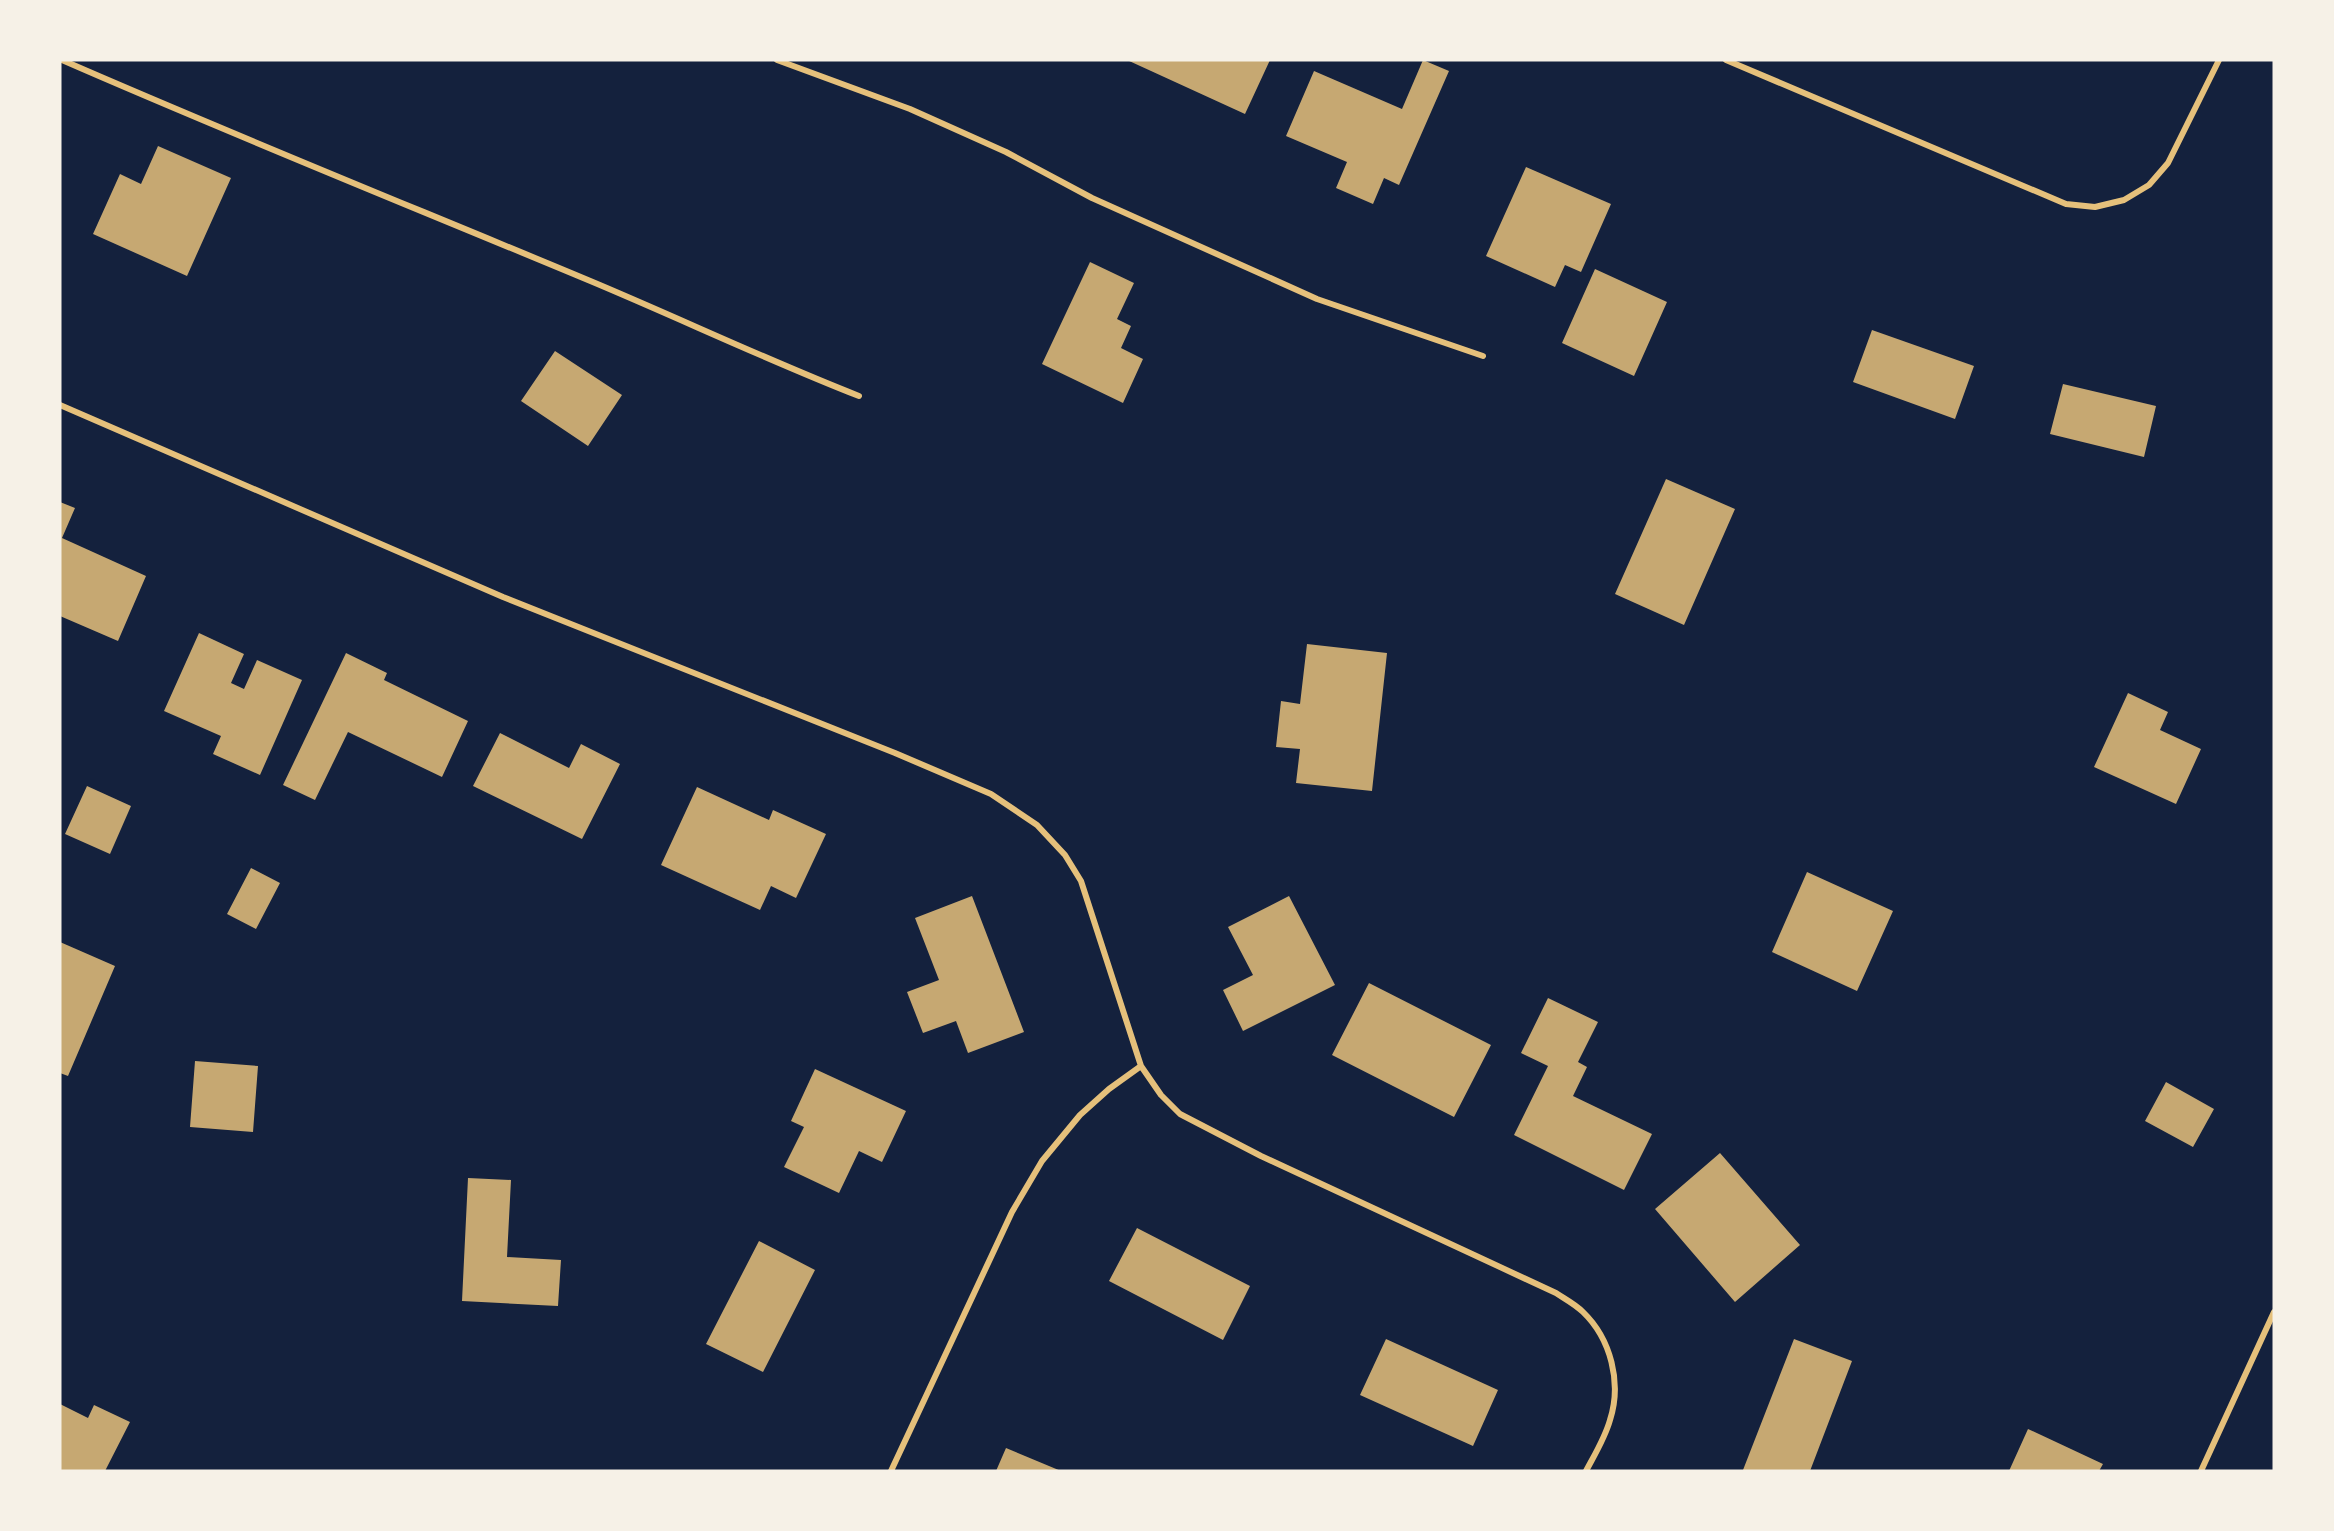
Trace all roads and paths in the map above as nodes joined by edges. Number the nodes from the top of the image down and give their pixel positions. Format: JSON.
{"nodes":[{"id":1,"x":62,"y":60,"type":"edge"},
{"id":2,"x":777,"y":60,"type":"edge"},
{"id":3,"x":1726,"y":60,"type":"edge"},
{"id":4,"x":2219,"y":60,"type":"edge"},
{"id":5,"x":1483,"y":356,"type":"dead end"},
{"id":6,"x":859,"y":396,"type":"dead end"},
{"id":7,"x":60,"y":405,"type":"edge"},
{"id":8,"x":1141,"y":1066,"type":"junction"},
{"id":9,"x":2274,"y":1312,"type":"edge"},
{"id":10,"x":2202,"y":1469,"type":"edge"},
{"id":11,"x":891,"y":1471,"type":"edge"},
{"id":12,"x":1586,"y":1471,"type":"edge"},
{"id":13,"x":2211,"y":1471,"type":"edge"}],
"edges":[{"from":1,"to":6,"type":"street"},
{"from":2,"to":5,"type":"street"},
{"from":3,"to":4,"type":"street"},
{"from":7,"to":8,"type":"street"},
{"from":8,"to":11,"type":"street"},
{"from":8,"to":12,"type":"street"},
{"from":9,"to":10,"type":"street"},
{"from":10,"to":13,"type":"street"}]}
